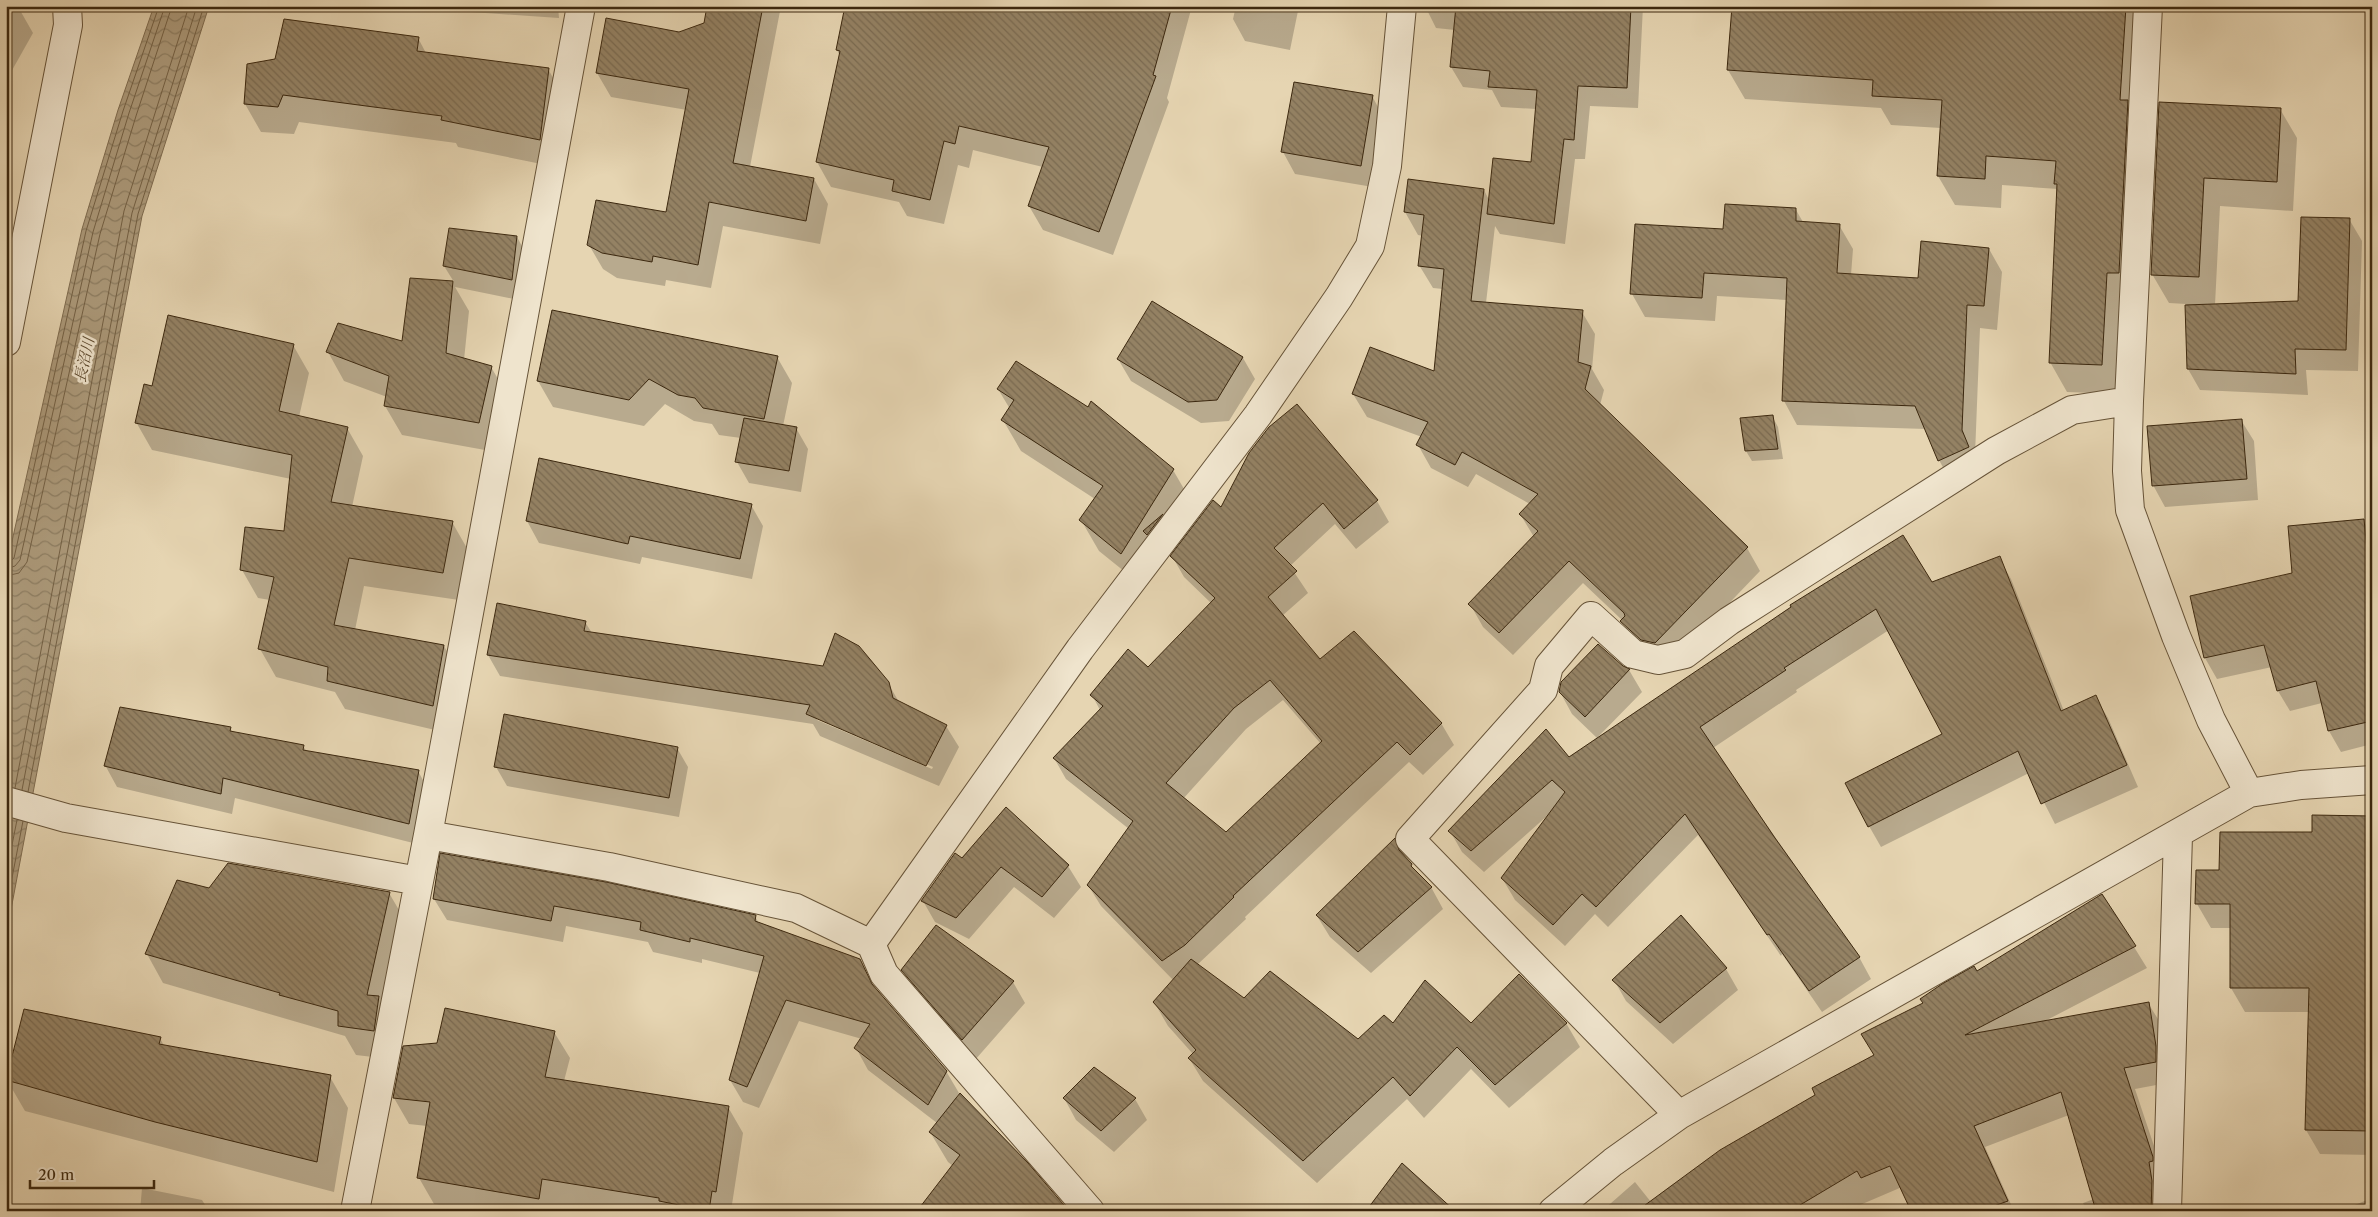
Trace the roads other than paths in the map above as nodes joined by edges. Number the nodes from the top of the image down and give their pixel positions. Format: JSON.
{"nodes":[{"id":1,"x":66,"y":6,"type":"edge"},
{"id":2,"x":581,"y":6,"type":"edge"},
{"id":3,"x":1402,"y":6,"type":"edge"},
{"id":4,"x":2148,"y":6,"type":"edge"},
{"id":5,"x":16,"y":245,"type":"edge"},
{"id":6,"x":6,"y":342,"type":"edge"},
{"id":7,"x":2129,"y":401,"type":"junction"},
{"id":8,"x":2372,"y":780,"type":"edge"},
{"id":9,"x":2250,"y":793,"type":"junction"},
{"id":10,"x":6,"y":801,"type":"edge"},
{"id":11,"x":428,"y":835,"type":"junction"},
{"id":12,"x":2178,"y":835,"type":"junction"},
{"id":13,"x":418,"y":881,"type":"junction"},
{"id":14,"x":871,"y":944,"type":"junction"},
{"id":15,"x":1679,"y":1115,"type":"junction"},
{"id":16,"x":355,"y":1211,"type":"edge"},
{"id":17,"x":1090,"y":1211,"type":"edge"},
{"id":18,"x":1553,"y":1211,"type":"edge"},
{"id":19,"x":2167,"y":1211,"type":"edge"}],
"edges":[{"from":1,"to":5,"type":"street"},
{"from":2,"to":11,"type":"street"},
{"from":3,"to":14,"type":"street"},
{"from":4,"to":7,"type":"street"},
{"from":5,"to":6,"type":"street"},
{"from":7,"to":9,"type":"street"},
{"from":7,"to":15,"type":"street"},
{"from":8,"to":9,"type":"street"},
{"from":9,"to":12,"type":"street"},
{"from":10,"to":13,"type":"street"},
{"from":11,"to":13,"type":"street"},
{"from":11,"to":14,"type":"street"},
{"from":12,"to":15,"type":"street"},
{"from":12,"to":19,"type":"street"},
{"from":13,"to":16,"type":"street"},
{"from":14,"to":17,"type":"street"},
{"from":15,"to":18,"type":"street"}]}
